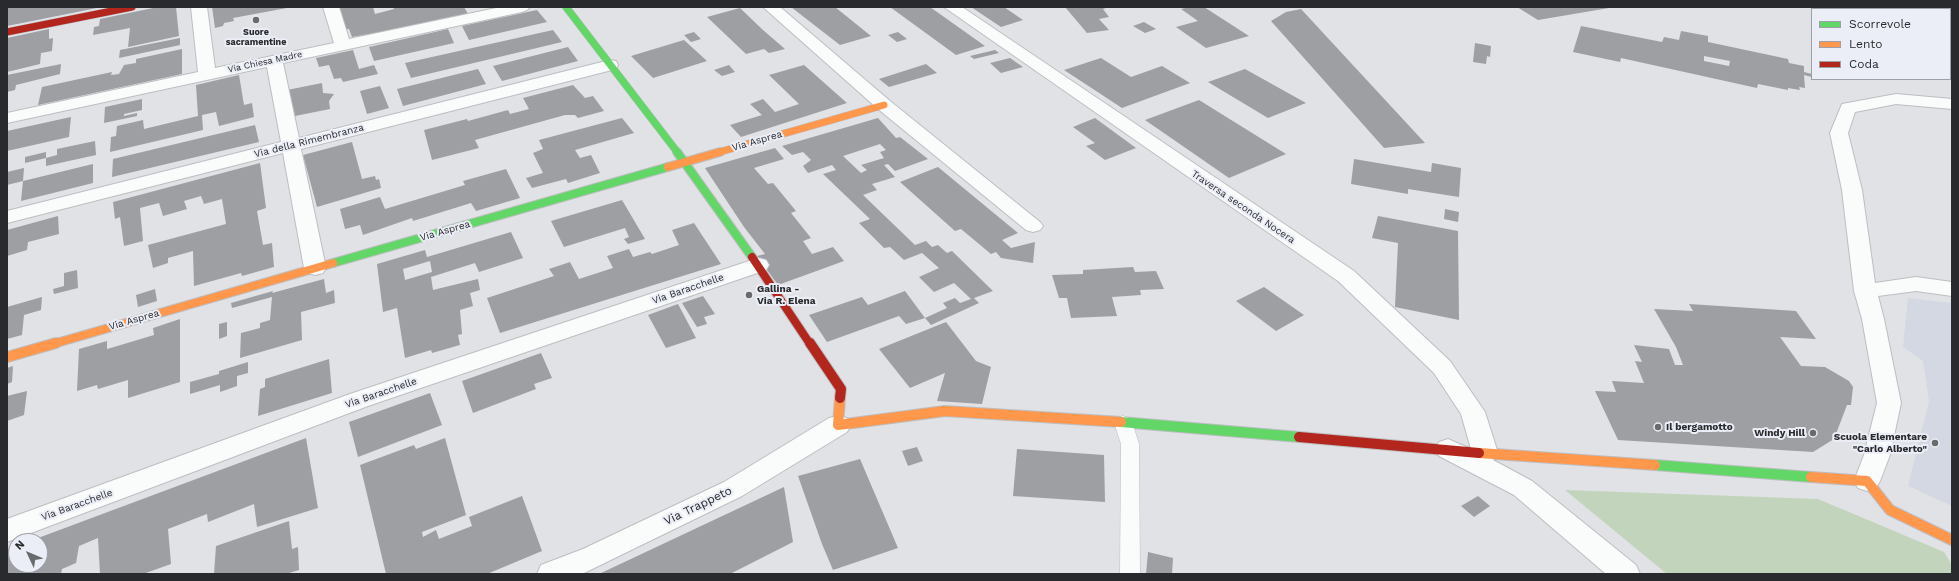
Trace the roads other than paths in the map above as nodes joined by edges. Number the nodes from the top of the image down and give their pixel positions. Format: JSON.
{"nodes":[{"id":1,"x":132,"y":7,"type":"edge"},
{"id":2,"x":200,"y":7,"type":"edge"},
{"id":3,"x":331,"y":7,"type":"edge"},
{"id":4,"x":522,"y":7,"type":"edge"},
{"id":5,"x":566,"y":7,"type":"edge"},
{"id":6,"x":771,"y":7,"type":"edge"},
{"id":7,"x":952,"y":7,"type":"edge"},
{"id":8,"x":7,"y":32,"type":"edge"},
{"id":9,"x":343,"y":45,"type":"junction"},
{"id":10,"x":274,"y":60,"type":"junction"},
{"id":11,"x":610,"y":65,"type":"junction"},
{"id":12,"x":207,"y":74,"type":"junction"},
{"id":13,"x":1952,"y":104,"type":"edge"},
{"id":14,"x":884,"y":105,"type":"junction"},
{"id":15,"x":7,"y":118,"type":"edge"},
{"id":16,"x":291,"y":145,"type":"junction"},
{"id":17,"x":685,"y":162,"type":"junction"},
{"id":18,"x":7,"y":217,"type":"edge"},
{"id":19,"x":1033,"y":226,"type":"dead end"},
{"id":20,"x":758,"y":265,"type":"junction"},
{"id":21,"x":315,"y":268,"type":"junction"},
{"id":22,"x":1952,"y":289,"type":"edge"},
{"id":23,"x":1864,"y":291,"type":"junction"},
{"id":24,"x":7,"y":357,"type":"edge"},
{"id":25,"x":1123,"y":422,"type":"junction"},
{"id":26,"x":838,"y":425,"type":"junction"},
{"id":27,"x":1448,"y":450,"type":"junction"},
{"id":28,"x":1486,"y":452,"type":"junction"},
{"id":29,"x":1867,"y":482,"type":"junction"},
{"id":30,"x":7,"y":531,"type":"edge"},
{"id":31,"x":1952,"y":540,"type":"edge"},
{"id":32,"x":551,"y":574,"type":"edge"},
{"id":33,"x":1130,"y":574,"type":"edge"},
{"id":34,"x":1626,"y":574,"type":"edge"}],
"edges":[{"from":1,"to":8,"type":"street"},
{"from":2,"to":12,"type":"street"},
{"from":3,"to":9,"type":"street"},
{"from":4,"to":9,"type":"street","name":"Via Chiesa Madre"},
{"from":5,"to":11,"type":"street"},
{"from":6,"to":14,"type":"street"},
{"from":7,"to":28,"type":"street","name":"Traversa seconda Nocera"},
{"from":9,"to":10,"type":"street","name":"Via Chiesa Madre"},
{"from":10,"to":12,"type":"street","name":"Via Chiesa Madre"},
{"from":10,"to":16,"type":"street"},
{"from":11,"to":16,"type":"street","name":"Via della Rimembranza"},
{"from":11,"to":17,"type":"street"},
{"from":12,"to":15,"type":"street","name":"Via Chiesa Madre"},
{"from":13,"to":23,"type":"street"},
{"from":14,"to":17,"type":"street","name":"Via Asprea"},
{"from":14,"to":19,"type":"street"},
{"from":16,"to":18,"type":"street","name":"Via della Rimembranza"},
{"from":16,"to":21,"type":"street"},
{"from":17,"to":20,"type":"street"},
{"from":17,"to":21,"type":"street","name":"Via Asprea"},
{"from":20,"to":26,"type":"street"},
{"from":20,"to":30,"type":"street","name":"Via Baracchelle"},
{"from":21,"to":24,"type":"street","name":"Via Asprea"},
{"from":22,"to":23,"type":"street"},
{"from":23,"to":29,"type":"street"},
{"from":25,"to":26,"type":"street"},
{"from":25,"to":27,"type":"street"},
{"from":25,"to":33,"type":"lane"},
{"from":26,"to":32,"type":"street","name":"Via Trappeto"},
{"from":27,"to":28,"type":"street"},
{"from":27,"to":34,"type":"street"},
{"from":28,"to":29,"type":"street"},
{"from":29,"to":31,"type":"street"}]}
